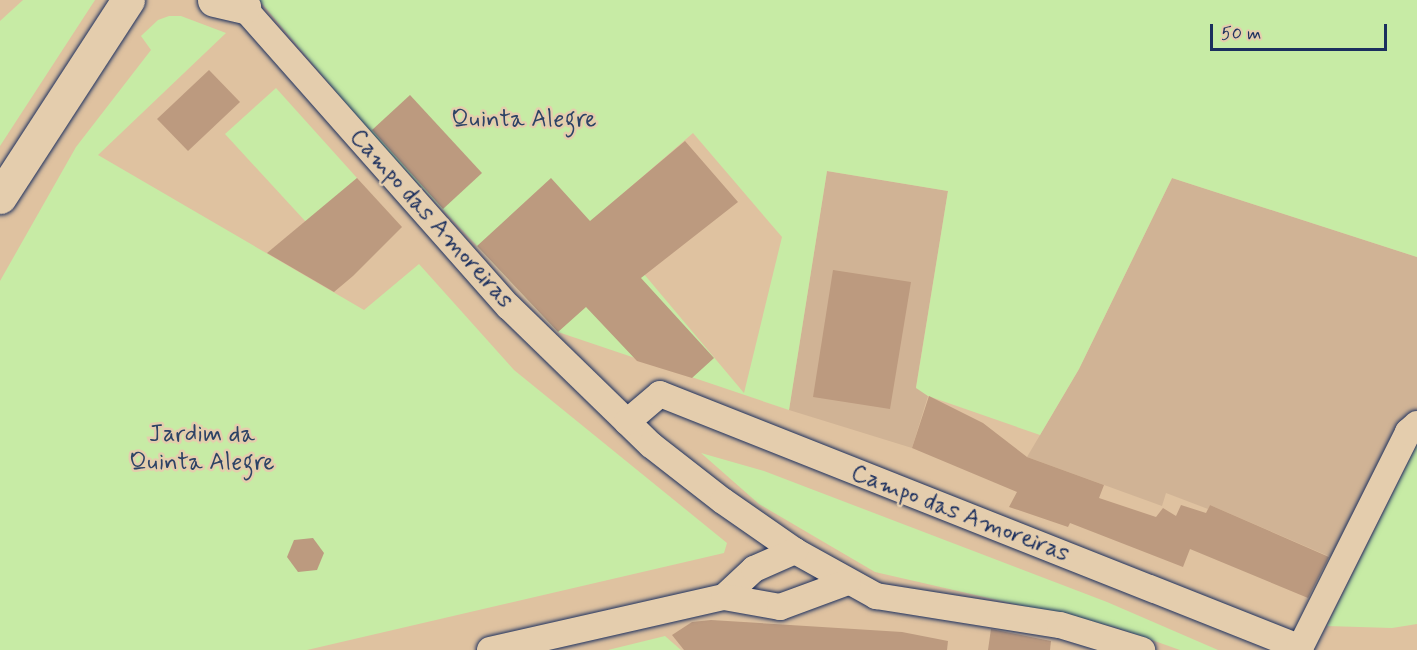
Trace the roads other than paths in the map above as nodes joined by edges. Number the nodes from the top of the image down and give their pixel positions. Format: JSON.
{"nodes":[{"id":1,"x":128,"y":1,"type":"edge"},
{"id":2,"x":232,"y":2,"type":"edge"},
{"id":3,"x":0,"y":197,"type":"edge"},
{"id":4,"x":627,"y":422,"type":"junction"},
{"id":5,"x":1417,"y":424,"type":"edge"},
{"id":6,"x":795,"y":550,"type":"junction"},
{"id":7,"x":848,"y":582,"type":"junction"},
{"id":8,"x":724,"y":597,"type":"junction"},
{"id":9,"x":1300,"y":649,"type":"edge"},
{"id":10,"x":490,"y":650,"type":"edge"},
{"id":11,"x":1142,"y":650,"type":"edge"}],
"edges":[{"from":1,"to":3,"type":"street"},
{"from":2,"to":4,"type":"street","name":"Campo das Amoreiras"},
{"from":4,"to":6,"type":"street","name":"Campo das Amoreiras"},
{"from":4,"to":9,"type":"street","name":"Campo das Amoreiras"},
{"from":5,"to":9,"type":"street"},
{"from":6,"to":7,"type":"street","name":"Campo das Amoreiras"},
{"from":6,"to":8,"type":"street"},
{"from":7,"to":8,"type":"street"},
{"from":7,"to":11,"type":"street","name":"Campo das Amoreiras"},
{"from":8,"to":10,"type":"street"}]}
